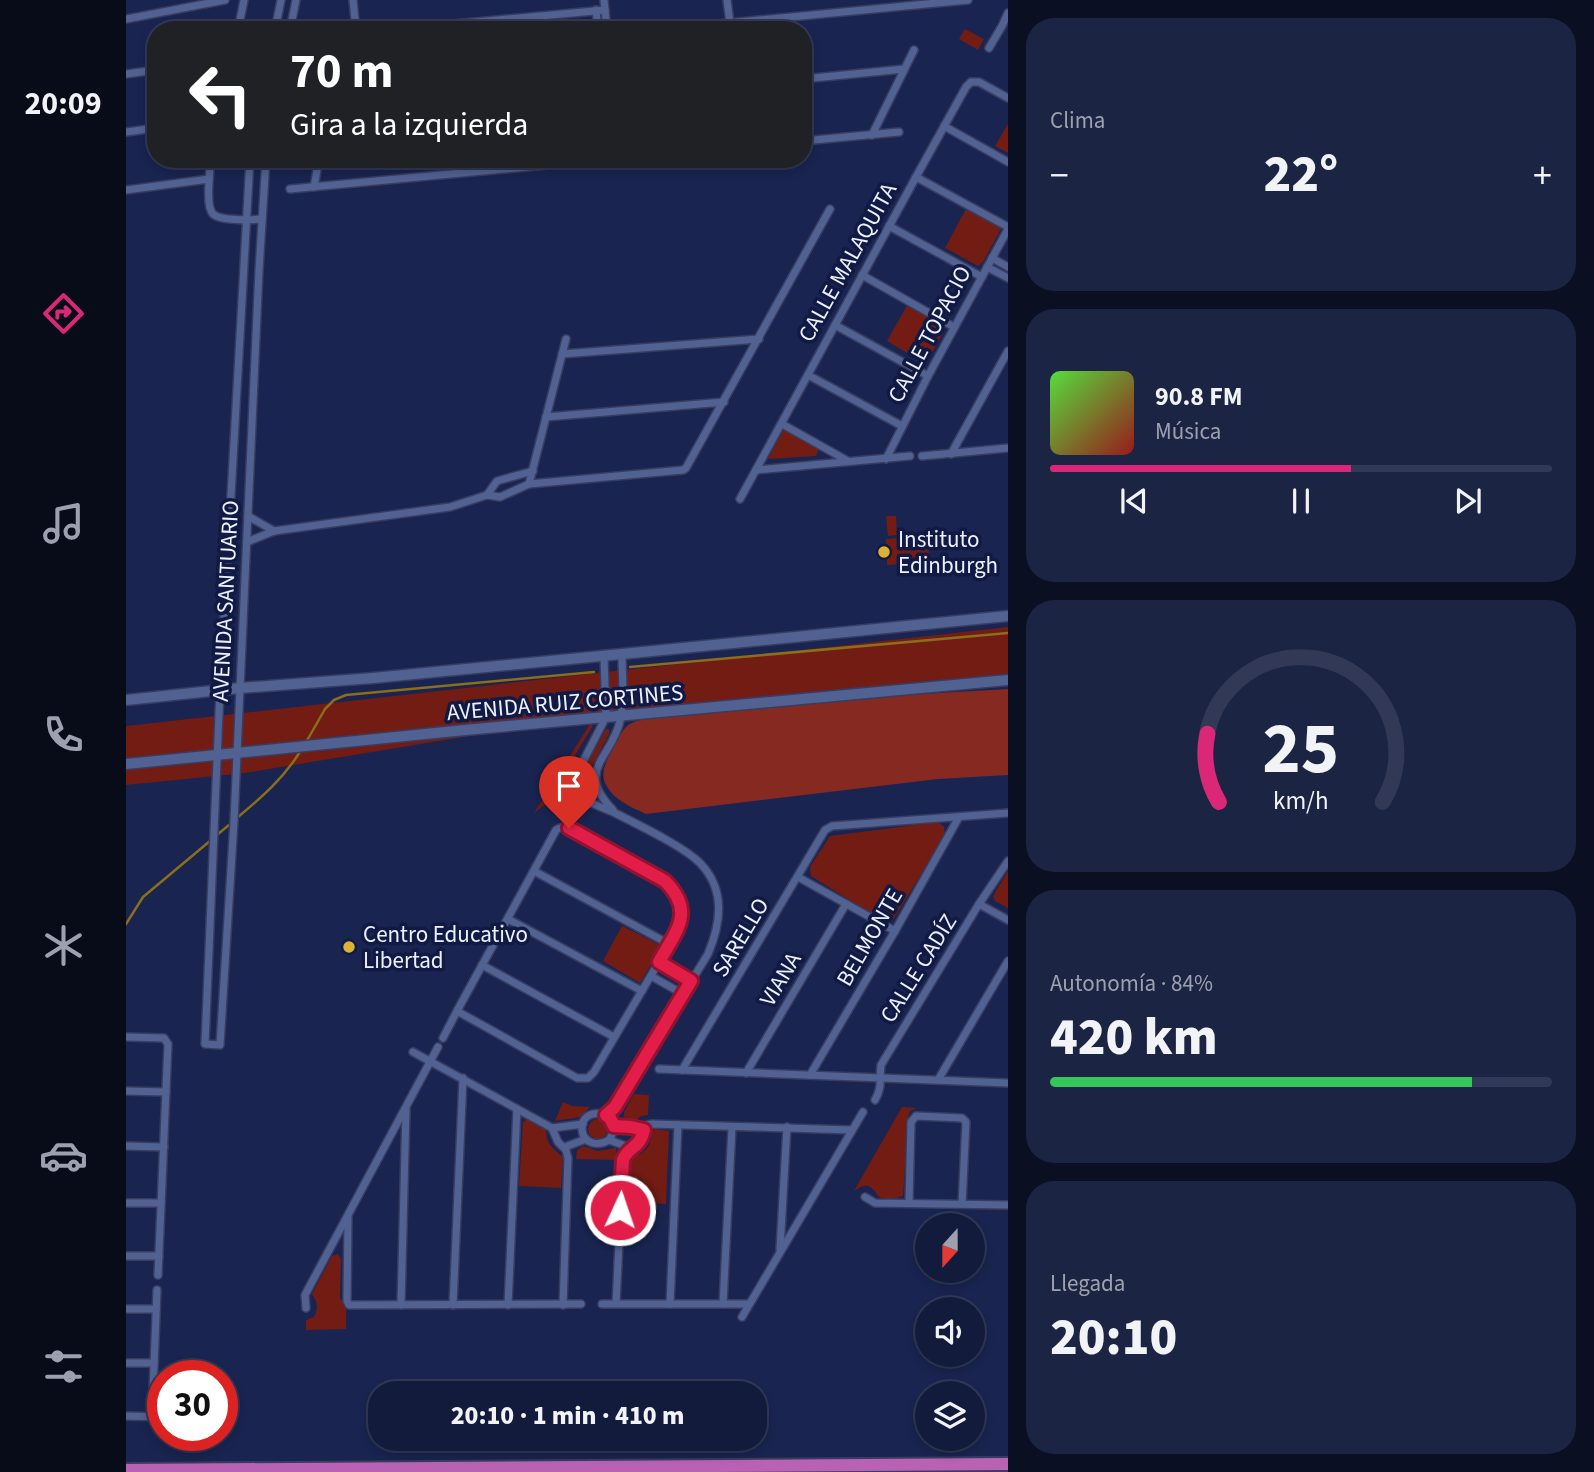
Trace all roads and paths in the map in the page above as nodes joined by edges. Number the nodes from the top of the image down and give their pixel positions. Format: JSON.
{"nodes":[{"id":1,"x":225,"y":0,"type":"edge"},
{"id":2,"x":244,"y":0,"type":"edge"},
{"id":3,"x":281,"y":0,"type":"edge"},
{"id":4,"x":296,"y":0,"type":"edge"},
{"id":5,"x":353,"y":0,"type":"edge"},
{"id":6,"x":604,"y":0,"type":"edge"},
{"id":7,"x":727,"y":0,"type":"edge"},
{"id":8,"x":968,"y":0,"type":"edge"},
{"id":9,"x":204,"y":1,"type":"edge"},
{"id":10,"x":946,"y":1,"type":"edge"},
{"id":11,"x":596,"y":10,"type":"junction"},
{"id":12,"x":606,"y":10,"type":"junction"},
{"id":13,"x":1008,"y":13,"type":"edge"},
{"id":14,"x":126,"y":19,"type":"edge"},
{"id":15,"x":240,"y":21,"type":"edge"},
{"id":16,"x":277,"y":21,"type":"edge"},
{"id":17,"x":291,"y":21,"type":"edge"},
{"id":18,"x":355,"y":21,"type":"edge"},
{"id":19,"x":482,"y":21,"type":"edge"},
{"id":20,"x":597,"y":21,"type":"edge"},
{"id":21,"x":607,"y":21,"type":"edge"},
{"id":22,"x":730,"y":21,"type":"edge"},
{"id":23,"x":750,"y":21,"type":"edge"},
{"id":24,"x":1005,"y":28,"type":"edge"},
{"id":25,"x":989,"y":48,"type":"dead end"},
{"id":26,"x":914,"y":50,"type":"dead end"},
{"id":27,"x":904,"y":69,"type":"junction"},
{"id":28,"x":147,"y":71,"type":"edge"},
{"id":29,"x":126,"y":74,"type":"edge"},
{"id":30,"x":812,"y":78,"type":"edge"},
{"id":31,"x":1008,"y":97,"type":"edge"},
{"id":32,"x":944,"y":126,"type":"junction"},
{"id":33,"x":147,"y":129,"type":"edge"},
{"id":34,"x":126,"y":132,"type":"edge"},
{"id":35,"x":899,"y":132,"type":"dead end"},
{"id":36,"x":872,"y":135,"type":"junction"},
{"id":37,"x":812,"y":140,"type":"edge"},
{"id":38,"x":1008,"y":162,"type":"edge"},
{"id":39,"x":210,"y":168,"type":"edge"},
{"id":40,"x":249,"y":168,"type":"edge"},
{"id":41,"x":265,"y":168,"type":"edge"},
{"id":42,"x":317,"y":168,"type":"edge"},
{"id":43,"x":500,"y":168,"type":"edge"},
{"id":44,"x":916,"y":177,"type":"junction"},
{"id":45,"x":209,"y":179,"type":"junction"},
{"id":46,"x":314,"y":187,"type":"junction"},
{"id":47,"x":290,"y":189,"type":"dead end"},
{"id":48,"x":126,"y":190,"type":"edge"},
{"id":49,"x":830,"y":209,"type":"dead end"},
{"id":50,"x":262,"y":219,"type":"junction"},
{"id":51,"x":246,"y":220,"type":"junction"},
{"id":52,"x":889,"y":226,"type":"junction"},
{"id":53,"x":1008,"y":228,"type":"edge"},
{"id":54,"x":992,"y":258,"type":"junction"},
{"id":55,"x":987,"y":267,"type":"junction"},
{"id":56,"x":1008,"y":267,"type":"edge"},
{"id":57,"x":862,"y":275,"type":"junction"},
{"id":58,"x":982,"y":277,"type":"junction"},
{"id":59,"x":1008,"y":278,"type":"edge"},
{"id":60,"x":835,"y":326,"type":"junction"},
{"id":61,"x":954,"y":327,"type":"junction"},
{"id":62,"x":566,"y":339,"type":"dead end"},
{"id":63,"x":759,"y":339,"type":"junction"},
{"id":64,"x":1008,"y":351,"type":"edge"},
{"id":65,"x":562,"y":354,"type":"junction"},
{"id":66,"x":808,"y":375,"type":"junction"},
{"id":67,"x":928,"y":376,"type":"junction"},
{"id":68,"x":724,"y":402,"type":"junction"},
{"id":69,"x":546,"y":417,"type":"junction"},
{"id":70,"x":782,"y":424,"type":"junction"},
{"id":71,"x":902,"y":426,"type":"junction"},
{"id":72,"x":1008,"y":448,"type":"edge"},
{"id":73,"x":234,"y":453,"type":"junction"},
{"id":74,"x":251,"y":453,"type":"junction"},
{"id":75,"x":951,"y":454,"type":"junction"},
{"id":76,"x":910,"y":456,"type":"dead end"},
{"id":77,"x":922,"y":457,"type":"dead end"},
{"id":78,"x":886,"y":459,"type":"junction"},
{"id":79,"x":848,"y":461,"type":"junction"},
{"id":80,"x":756,"y":470,"type":"junction"},
{"id":81,"x":533,"y":471,"type":"junction"},
{"id":82,"x":529,"y":484,"type":"junction"},
{"id":83,"x":487,"y":495,"type":"junction"},
{"id":84,"x":740,"y":499,"type":"dead end"},
{"id":85,"x":248,"y":516,"type":"junction"},
{"id":86,"x":274,"y":531,"type":"junction"},
{"id":87,"x":247,"y":542,"type":"junction"},
{"id":88,"x":1008,"y":616,"type":"edge"},
{"id":89,"x":622,"y":654,"type":"junction"},
{"id":90,"x":604,"y":656,"type":"junction"},
{"id":91,"x":1008,"y":680,"type":"edge"},
{"id":92,"x":240,"y":688,"type":"junction"},
{"id":93,"x":220,"y":690,"type":"junction"},
{"id":94,"x":126,"y":700,"type":"edge"},
{"id":95,"x":621,"y":716,"type":"junction"},
{"id":96,"x":606,"y":717,"type":"junction"},
{"id":97,"x":236,"y":753,"type":"junction"},
{"id":98,"x":218,"y":755,"type":"junction"},
{"id":99,"x":126,"y":764,"type":"edge"},
{"id":100,"x":616,"y":813,"type":"junction"},
{"id":101,"x":1008,"y":813,"type":"edge"},
{"id":102,"x":959,"y":817,"type":"junction"},
{"id":103,"x":1008,"y":861,"type":"edge"},
{"id":104,"x":534,"y":871,"type":"junction"},
{"id":105,"x":798,"y":877,"type":"junction"},
{"id":106,"x":846,"y":904,"type":"junction"},
{"id":107,"x":979,"y":904,"type":"junction"},
{"id":108,"x":508,"y":919,"type":"junction"},
{"id":109,"x":1008,"y":920,"type":"edge"},
{"id":110,"x":895,"y":931,"type":"junction"},
{"id":111,"x":669,"y":944,"type":"junction"},
{"id":112,"x":1008,"y":961,"type":"edge"},
{"id":113,"x":659,"y":962,"type":"junction"},
{"id":114,"x":482,"y":965,"type":"junction"},
{"id":115,"x":651,"y":976,"type":"junction"},
{"id":116,"x":691,"y":981,"type":"junction"},
{"id":117,"x":642,"y":991,"type":"junction"},
{"id":118,"x":683,"y":994,"type":"junction"},
{"id":119,"x":457,"y":1011,"type":"junction"},
{"id":120,"x":126,"y":1037,"type":"edge"},
{"id":121,"x":614,"y":1037,"type":"junction"},
{"id":122,"x":443,"y":1038,"type":"dead end"},
{"id":123,"x":438,"y":1047,"type":"dead end"},
{"id":124,"x":413,"y":1052,"type":"dead end"},
{"id":125,"x":431,"y":1061,"type":"junction"},
{"id":126,"x":659,"y":1069,"type":"dead end"},
{"id":127,"x":682,"y":1070,"type":"junction"},
{"id":128,"x":1008,"y":1072,"type":"edge"},
{"id":129,"x":747,"y":1073,"type":"junction"},
{"id":130,"x":810,"y":1075,"type":"junction"},
{"id":131,"x":879,"y":1078,"type":"junction"},
{"id":132,"x":463,"y":1079,"type":"junction"},
{"id":133,"x":937,"y":1080,"type":"junction"},
{"id":134,"x":1005,"y":1083,"type":"edge"},
{"id":135,"x":126,"y":1091,"type":"edge"},
{"id":136,"x":166,"y":1092,"type":"junction"},
{"id":137,"x":875,"y":1100,"type":"dead end"},
{"id":138,"x":406,"y":1108,"type":"junction"},
{"id":139,"x":517,"y":1109,"type":"junction"},
{"id":140,"x":863,"y":1112,"type":"dead end"},
{"id":141,"x":606,"y":1115,"type":"junction"},
{"id":142,"x":583,"y":1124,"type":"junction"},
{"id":143,"x":678,"y":1125,"type":"junction"},
{"id":144,"x":614,"y":1126,"type":"junction"},
{"id":145,"x":552,"y":1128,"type":"junction"},
{"id":146,"x":732,"y":1128,"type":"junction"},
{"id":147,"x":787,"y":1128,"type":"junction"},
{"id":148,"x":644,"y":1130,"type":"junction"},
{"id":149,"x":852,"y":1130,"type":"junction"},
{"id":150,"x":586,"y":1139,"type":"junction"},
{"id":151,"x":609,"y":1140,"type":"junction"},
{"id":152,"x":126,"y":1146,"type":"edge"},
{"id":153,"x":164,"y":1147,"type":"junction"},
{"id":154,"x":565,"y":1147,"type":"junction"},
{"id":155,"x":630,"y":1150,"type":"junction"},
{"id":156,"x":865,"y":1197,"type":"dead end"},
{"id":157,"x":126,"y":1203,"type":"edge"},
{"id":158,"x":161,"y":1203,"type":"junction"},
{"id":159,"x":909,"y":1203,"type":"junction"},
{"id":160,"x":962,"y":1204,"type":"junction"},
{"id":161,"x":1008,"y":1205,"type":"edge"},
{"id":162,"x":348,"y":1217,"type":"junction"},
{"id":163,"x":780,"y":1251,"type":"junction"},
{"id":164,"x":126,"y":1256,"type":"edge"},
{"id":165,"x":159,"y":1256,"type":"junction"},
{"id":166,"x":158,"y":1275,"type":"dead end"},
{"id":167,"x":157,"y":1290,"type":"dead end"},
{"id":168,"x":581,"y":1304,"type":"dead end"},
{"id":169,"x":602,"y":1304,"type":"dead end"},
{"id":170,"x":616,"y":1304,"type":"junction"},
{"id":171,"x":670,"y":1304,"type":"junction"},
{"id":172,"x":723,"y":1304,"type":"junction"},
{"id":173,"x":749,"y":1304,"type":"junction"},
{"id":174,"x":401,"y":1305,"type":"junction"},
{"id":175,"x":453,"y":1305,"type":"junction"},
{"id":176,"x":508,"y":1305,"type":"junction"},
{"id":177,"x":563,"y":1305,"type":"junction"},
{"id":178,"x":306,"y":1308,"type":"dead end"},
{"id":179,"x":126,"y":1309,"type":"edge"},
{"id":180,"x":156,"y":1309,"type":"junction"},
{"id":181,"x":742,"y":1317,"type":"dead end"},
{"id":182,"x":154,"y":1360,"type":"edge"},
{"id":183,"x":126,"y":1363,"type":"edge"},
{"id":184,"x":147,"y":1363,"type":"edge"},
{"id":185,"x":126,"y":1416,"type":"edge"},
{"id":186,"x":147,"y":1417,"type":"edge"},
{"id":187,"x":1008,"y":1464,"type":"edge"},
{"id":188,"x":126,"y":1470,"type":"edge"}],
"edges":[{"from":1,"to":9,"type":"street"},
{"from":2,"to":15,"type":"street"},
{"from":3,"to":16,"type":"street"},
{"from":4,"to":17,"type":"street"},
{"from":5,"to":18,"type":"street"},
{"from":6,"to":12,"type":"street"},
{"from":7,"to":22,"type":"street"},
{"from":8,"to":10,"type":"street"},
{"from":9,"to":14,"type":"street"},
{"from":10,"to":23,"type":"street"},
{"from":11,"to":12,"type":"street"},
{"from":11,"to":19,"type":"street"},
{"from":11,"to":20,"type":"street"},
{"from":12,"to":21,"type":"street"},
{"from":13,"to":24,"type":"street"},
{"from":24,"to":25,"type":"street"},
{"from":26,"to":27,"type":"street"},
{"from":27,"to":30,"type":"street"},
{"from":27,"to":36,"type":"street"},
{"from":28,"to":29,"type":"street"},
{"from":31,"to":32,"type":"street","name":"CALLE MALAQUITA"},
{"from":32,"to":38,"type":"street"},
{"from":32,"to":44,"type":"street","name":"CALLE MALAQUITA"},
{"from":33,"to":34,"type":"street"},
{"from":35,"to":36,"type":"street"},
{"from":36,"to":37,"type":"street"},
{"from":39,"to":45,"type":"street"},
{"from":40,"to":51,"type":"street","name":"AVENIDA SANTUARIO"},
{"from":41,"to":50,"type":"street","name":"AVENIDA SANTUARIO"},
{"from":42,"to":46,"type":"street"},
{"from":43,"to":46,"type":"street"},
{"from":44,"to":52,"type":"street","name":"CALLE MALAQUITA"},
{"from":44,"to":53,"type":"street"},
{"from":45,"to":48,"type":"street"},
{"from":45,"to":51,"type":"street"},
{"from":46,"to":47,"type":"street"},
{"from":49,"to":63,"type":"street"},
{"from":50,"to":51,"type":"street"},
{"from":50,"to":74,"type":"street","name":"AVENIDA SANTUARIO"},
{"from":51,"to":73,"type":"street","name":"AVENIDA SANTUARIO"},
{"from":52,"to":57,"type":"street","name":"CALLE MALAQUITA"},
{"from":52,"to":58,"type":"street"},
{"from":53,"to":54,"type":"street","name":"CALLE TOPACIO"},
{"from":54,"to":55,"type":"street","name":"CALLE TOPACIO"},
{"from":54,"to":56,"type":"street"},
{"from":55,"to":58,"type":"street","name":"CALLE TOPACIO"},
{"from":55,"to":59,"type":"street"},
{"from":57,"to":60,"type":"street","name":"CALLE MALAQUITA"},
{"from":57,"to":61,"type":"street"},
{"from":58,"to":61,"type":"street","name":"CALLE TOPACIO"},
{"from":60,"to":66,"type":"street","name":"CALLE MALAQUITA"},
{"from":60,"to":67,"type":"street"},
{"from":61,"to":67,"type":"street","name":"CALLE TOPACIO"},
{"from":62,"to":65,"type":"street"},
{"from":63,"to":65,"type":"street"},
{"from":63,"to":68,"type":"street"},
{"from":64,"to":75,"type":"street"},
{"from":65,"to":69,"type":"street"},
{"from":66,"to":70,"type":"street","name":"CALLE MALAQUITA"},
{"from":66,"to":71,"type":"street"},
{"from":67,"to":71,"type":"street","name":"CALLE TOPACIO"},
{"from":68,"to":69,"type":"street"},
{"from":68,"to":82,"type":"street"},
{"from":69,"to":81,"type":"street"},
{"from":70,"to":79,"type":"street"},
{"from":70,"to":80,"type":"street","name":"CALLE MALAQUITA"},
{"from":71,"to":78,"type":"street","name":"CALLE TOPACIO"},
{"from":72,"to":75,"type":"street"},
{"from":73,"to":74,"type":"street"},
{"from":73,"to":93,"type":"street","name":"AVENIDA SANTUARIO"},
{"from":74,"to":85,"type":"street","name":"AVENIDA SANTUARIO"},
{"from":75,"to":77,"type":"street"},
{"from":76,"to":78,"type":"street"},
{"from":78,"to":79,"type":"street"},
{"from":79,"to":80,"type":"street"},
{"from":80,"to":84,"type":"street","name":"CALLE MALAQUITA"},
{"from":81,"to":82,"type":"street"},
{"from":81,"to":83,"type":"street"},
{"from":82,"to":83,"type":"street"},
{"from":83,"to":86,"type":"street"},
{"from":85,"to":86,"type":"street"},
{"from":85,"to":87,"type":"street","name":"AVENIDA SANTUARIO"},
{"from":86,"to":87,"type":"street"},
{"from":87,"to":92,"type":"street","name":"AVENIDA SANTUARIO"},
{"from":88,"to":89,"type":"main road","name":"AVENIDA RUIZ CORTINES"},
{"from":89,"to":90,"type":"main road","name":"AVENIDA RUIZ CORTINES"},
{"from":89,"to":95,"type":"street"},
{"from":90,"to":92,"type":"main road","name":"AVENIDA RUIZ CORTINES"},
{"from":90,"to":96,"type":"street"},
{"from":91,"to":95,"type":"main road","name":"AVENIDA RUIZ CORTINES"},
{"from":92,"to":93,"type":"main road","name":"AVENIDA RUIZ CORTINES"},
{"from":92,"to":97,"type":"street","name":"AVENIDA SANTUARIO"},
{"from":93,"to":94,"type":"main road","name":"AVENIDA RUIZ CORTINES"},
{"from":93,"to":98,"type":"street","name":"AVENIDA SANTUARIO"},
{"from":95,"to":96,"type":"main road","name":"AVENIDA RUIZ CORTINES"},
{"from":95,"to":100,"type":"street"},
{"from":96,"to":97,"type":"main road","name":"AVENIDA RUIZ CORTINES"},
{"from":96,"to":100,"type":"street"},
{"from":97,"to":98,"type":"main road","name":"AVENIDA RUIZ CORTINES"},
{"from":97,"to":98,"type":"street","name":"AVENIDA SANTUARIO"},
{"from":98,"to":99,"type":"main road","name":"AVENIDA RUIZ CORTINES"},
{"from":100,"to":116,"type":"street"},
{"from":101,"to":102,"type":"street"},
{"from":102,"to":105,"type":"street","name":"SARELLO"},
{"from":102,"to":110,"type":"street","name":"BELMONTE"},
{"from":103,"to":107,"type":"street","name":"CALLE CADÍZ"},
{"from":104,"to":108,"type":"street"},
{"from":104,"to":111,"type":"street"},
{"from":104,"to":111,"type":"street"},
{"from":105,"to":106,"type":"street"},
{"from":105,"to":127,"type":"street","name":"SARELLO"},
{"from":106,"to":110,"type":"street"},
{"from":106,"to":129,"type":"street","name":"VIANA"},
{"from":107,"to":109,"type":"street"},
{"from":107,"to":131,"type":"street","name":"CALLE CADÍZ"},
{"from":108,"to":114,"type":"street"},
{"from":108,"to":117,"type":"street"},
{"from":110,"to":130,"type":"street","name":"BELMONTE"},
{"from":111,"to":113,"type":"street"},
{"from":112,"to":133,"type":"street"},
{"from":113,"to":115,"type":"street"},
{"from":113,"to":116,"type":"street"},
{"from":114,"to":119,"type":"street"},
{"from":114,"to":121,"type":"street"},
{"from":115,"to":117,"type":"street"},
{"from":115,"to":118,"type":"street"},
{"from":116,"to":118,"type":"street"},
{"from":117,"to":121,"type":"street"},
{"from":118,"to":141,"type":"street"},
{"from":119,"to":121,"type":"street"},
{"from":119,"to":122,"type":"street"},
{"from":120,"to":136,"type":"street"},
{"from":123,"to":125,"type":"street"},
{"from":124,"to":125,"type":"street"},
{"from":125,"to":132,"type":"street"},
{"from":125,"to":138,"type":"street"},
{"from":126,"to":127,"type":"street"},
{"from":127,"to":129,"type":"street"},
{"from":128,"to":134,"type":"street"},
{"from":129,"to":130,"type":"street"},
{"from":130,"to":131,"type":"street"},
{"from":131,"to":133,"type":"street"},
{"from":131,"to":137,"type":"street","name":"CALLE CADÍZ"},
{"from":132,"to":139,"type":"street"},
{"from":132,"to":175,"type":"street"},
{"from":133,"to":134,"type":"street"},
{"from":135,"to":136,"type":"street"},
{"from":136,"to":153,"type":"street"},
{"from":138,"to":162,"type":"street"},
{"from":138,"to":174,"type":"street"},
{"from":139,"to":145,"type":"street"},
{"from":139,"to":176,"type":"street"},
{"from":140,"to":149,"type":"street"},
{"from":141,"to":142,"type":"street"},
{"from":141,"to":144,"type":"street"},
{"from":142,"to":145,"type":"street"},
{"from":142,"to":150,"type":"street"},
{"from":143,"to":146,"type":"street"},
{"from":143,"to":148,"type":"street"},
{"from":143,"to":171,"type":"street"},
{"from":144,"to":148,"type":"street"},
{"from":144,"to":151,"type":"street"},
{"from":145,"to":154,"type":"street"},
{"from":146,"to":147,"type":"street"},
{"from":146,"to":172,"type":"street"},
{"from":147,"to":149,"type":"street"},
{"from":147,"to":163,"type":"street"},
{"from":148,"to":155,"type":"street"},
{"from":149,"to":163,"type":"street"},
{"from":150,"to":151,"type":"street"},
{"from":150,"to":154,"type":"street"},
{"from":151,"to":155,"type":"street"},
{"from":152,"to":153,"type":"street"},
{"from":153,"to":158,"type":"street"},
{"from":154,"to":177,"type":"street"},
{"from":155,"to":170,"type":"street"},
{"from":156,"to":159,"type":"street"},
{"from":157,"to":158,"type":"street"},
{"from":158,"to":165,"type":"street"},
{"from":159,"to":160,"type":"street"},
{"from":159,"to":160,"type":"street"},
{"from":160,"to":161,"type":"street"},
{"from":162,"to":174,"type":"street"},
{"from":162,"to":178,"type":"street"},
{"from":163,"to":173,"type":"street"},
{"from":164,"to":165,"type":"street"},
{"from":165,"to":166,"type":"street"},
{"from":167,"to":180,"type":"street"},
{"from":168,"to":177,"type":"street"},
{"from":169,"to":170,"type":"street"},
{"from":170,"to":171,"type":"street"},
{"from":171,"to":172,"type":"street"},
{"from":172,"to":173,"type":"street"},
{"from":173,"to":181,"type":"street"},
{"from":174,"to":175,"type":"street"},
{"from":175,"to":176,"type":"street"},
{"from":176,"to":177,"type":"street"},
{"from":179,"to":180,"type":"street"},
{"from":180,"to":182,"type":"street"},
{"from":183,"to":184,"type":"street"},
{"from":185,"to":186,"type":"street"},
{"from":187,"to":188,"type":"highway"}]}
